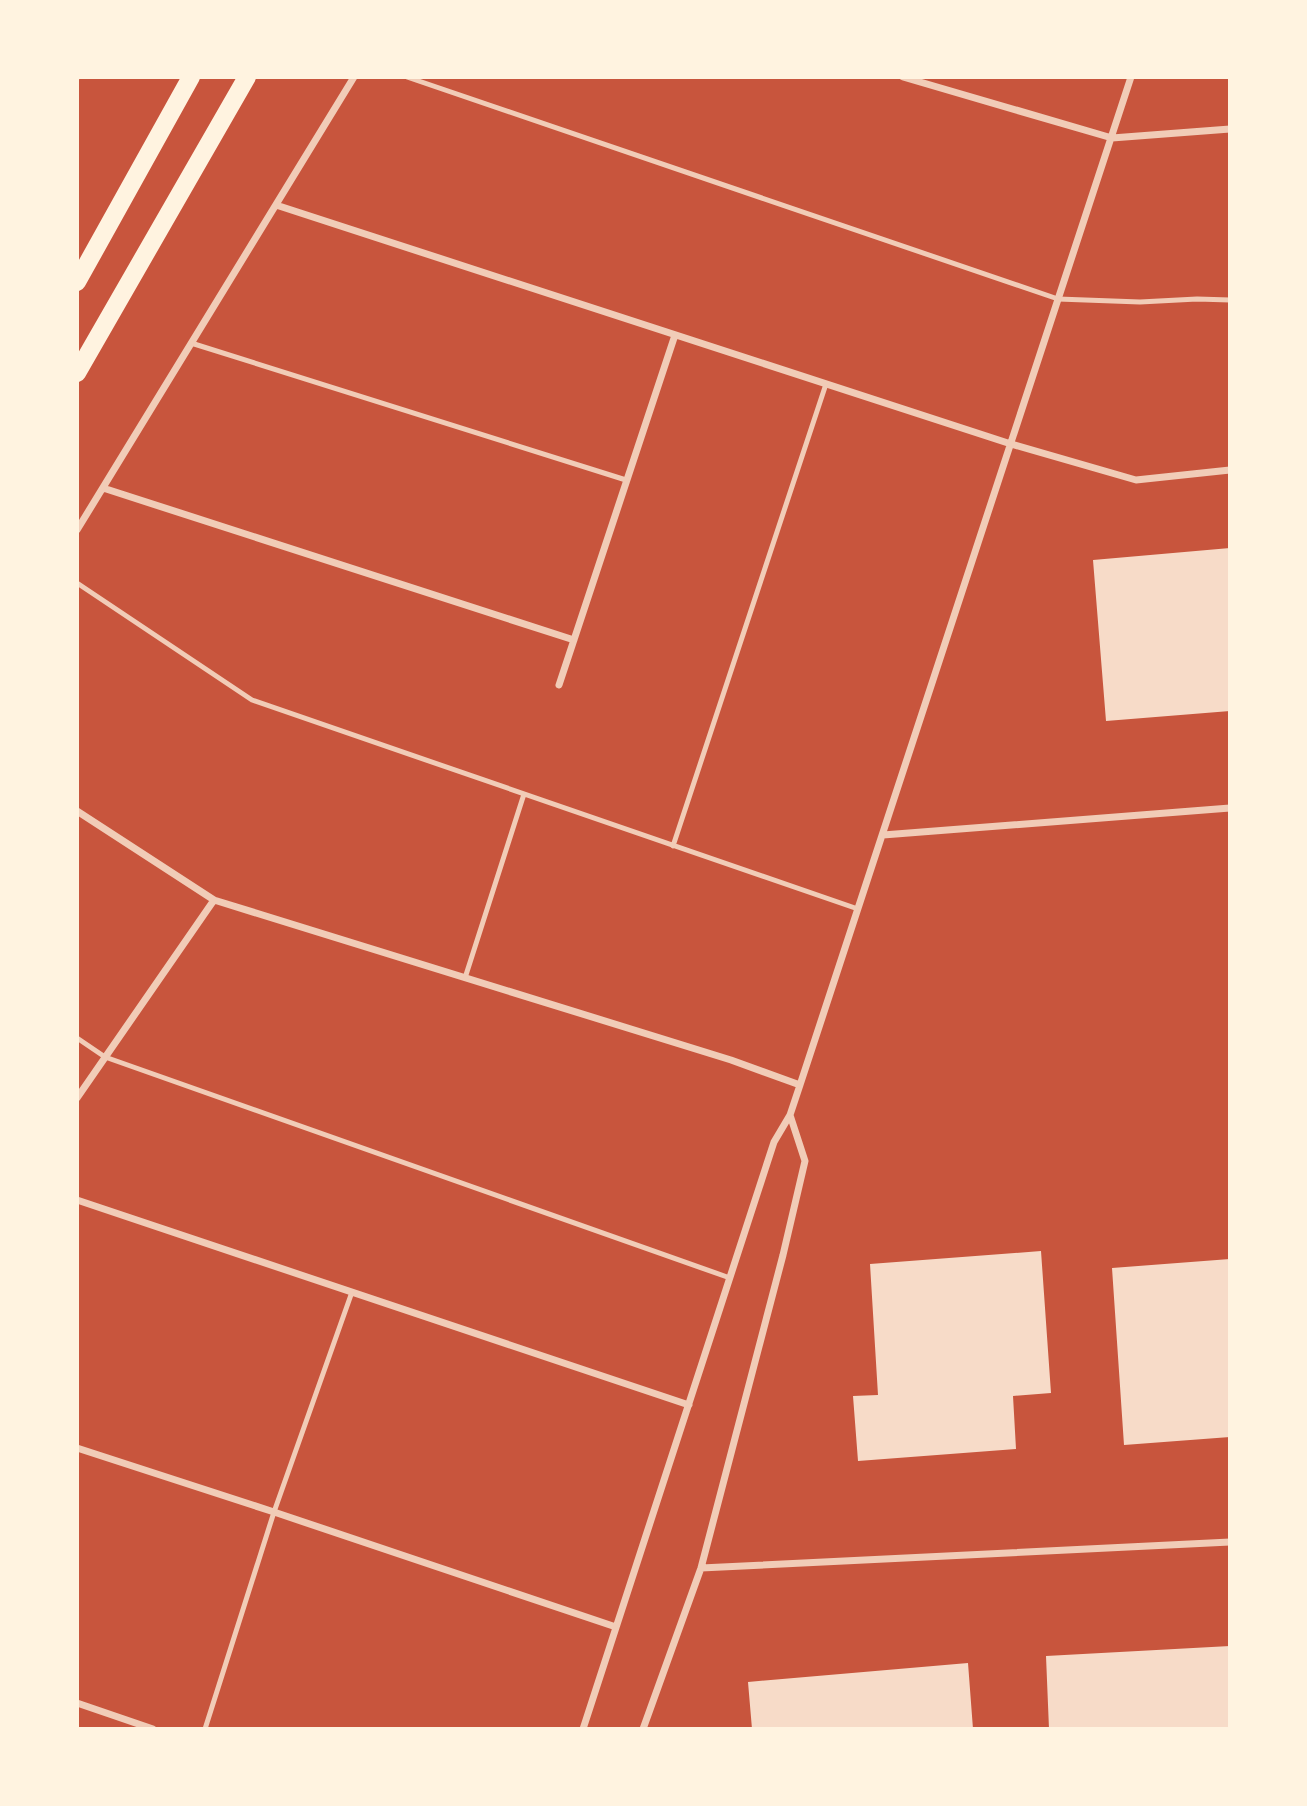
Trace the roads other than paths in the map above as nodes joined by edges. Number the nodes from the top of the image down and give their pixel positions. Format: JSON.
{"nodes":[{"id":1,"x":191,"y":77,"type":"edge"},
{"id":2,"x":247,"y":77,"type":"edge"},
{"id":3,"x":354,"y":77,"type":"edge"},
{"id":4,"x":407,"y":77,"type":"edge"},
{"id":5,"x":903,"y":77,"type":"edge"},
{"id":6,"x":1131,"y":77,"type":"edge"},
{"id":7,"x":1230,"y":129,"type":"edge"},
{"id":8,"x":1112,"y":138,"type":"junction"},
{"id":9,"x":275,"y":205,"type":"junction"},
{"id":10,"x":77,"y":282,"type":"edge"},
{"id":11,"x":1059,"y":299,"type":"junction"},
{"id":12,"x":1230,"y":300,"type":"edge"},
{"id":13,"x":675,"y":335,"type":"junction"},
{"id":14,"x":191,"y":343,"type":"junction"},
{"id":15,"x":77,"y":373,"type":"edge"},
{"id":16,"x":826,"y":384,"type":"junction"},
{"id":17,"x":1011,"y":444,"type":"junction"},
{"id":18,"x":1230,"y":470,"type":"edge"},
{"id":19,"x":626,"y":480,"type":"junction"},
{"id":20,"x":103,"y":488,"type":"junction"},
{"id":21,"x":77,"y":530,"type":"edge"},
{"id":22,"x":77,"y":583,"type":"edge"},
{"id":23,"x":574,"y":640,"type":"junction"},
{"id":24,"x":559,"y":685,"type":"dead end"},
{"id":25,"x":524,"y":794,"type":"junction"},
{"id":26,"x":1230,"y":808,"type":"edge"},
{"id":27,"x":77,"y":811,"type":"edge"},
{"id":28,"x":883,"y":835,"type":"junction"},
{"id":29,"x":673,"y":846,"type":"junction"},
{"id":30,"x":214,"y":901,"type":"junction"},
{"id":31,"x":858,"y":909,"type":"junction"},
{"id":32,"x":465,"y":978,"type":"junction"},
{"id":33,"x":77,"y":1038,"type":"edge"},
{"id":34,"x":105,"y":1057,"type":"junction"},
{"id":35,"x":800,"y":1085,"type":"junction"},
{"id":36,"x":77,"y":1098,"type":"edge"},
{"id":37,"x":790,"y":1115,"type":"junction"},
{"id":38,"x":77,"y":1200,"type":"edge"},
{"id":39,"x":730,"y":1278,"type":"junction"},
{"id":40,"x":352,"y":1292,"type":"junction"},
{"id":41,"x":689,"y":1405,"type":"junction"},
{"id":42,"x":77,"y":1448,"type":"edge"},
{"id":43,"x":274,"y":1512,"type":"junction"},
{"id":44,"x":1230,"y":1542,"type":"edge"},
{"id":45,"x":701,"y":1568,"type":"junction"},
{"id":46,"x":616,"y":1627,"type":"junction"},
{"id":47,"x":77,"y":1703,"type":"edge"},
{"id":48,"x":153,"y":1729,"type":"edge"},
{"id":49,"x":205,"y":1729,"type":"edge"},
{"id":50,"x":583,"y":1729,"type":"edge"},
{"id":51,"x":643,"y":1729,"type":"edge"}],
"edges":[{"from":1,"to":10,"type":"main road"},
{"from":2,"to":15,"type":"main road"},
{"from":3,"to":9,"type":"street"},
{"from":4,"to":11,"type":"lane"},
{"from":5,"to":8,"type":"street"},
{"from":6,"to":8,"type":"street"},
{"from":7,"to":8,"type":"street"},
{"from":8,"to":11,"type":"street"},
{"from":9,"to":13,"type":"street"},
{"from":9,"to":14,"type":"street"},
{"from":11,"to":12,"type":"lane"},
{"from":11,"to":17,"type":"street"},
{"from":13,"to":16,"type":"street"},
{"from":13,"to":19,"type":"street"},
{"from":14,"to":19,"type":"lane"},
{"from":14,"to":20,"type":"street"},
{"from":16,"to":17,"type":"street"},
{"from":16,"to":29,"type":"lane"},
{"from":17,"to":18,"type":"street"},
{"from":17,"to":28,"type":"street"},
{"from":19,"to":23,"type":"street"},
{"from":20,"to":21,"type":"street"},
{"from":20,"to":23,"type":"street"},
{"from":22,"to":25,"type":"lane"},
{"from":23,"to":24,"type":"street"},
{"from":25,"to":29,"type":"lane"},
{"from":25,"to":32,"type":"lane"},
{"from":26,"to":28,"type":"street"},
{"from":27,"to":30,"type":"street"},
{"from":28,"to":31,"type":"street"},
{"from":29,"to":31,"type":"lane"},
{"from":30,"to":32,"type":"street"},
{"from":30,"to":34,"type":"street"},
{"from":31,"to":35,"type":"street"},
{"from":32,"to":35,"type":"street"},
{"from":33,"to":34,"type":"lane"},
{"from":34,"to":36,"type":"street"},
{"from":34,"to":39,"type":"lane"},
{"from":35,"to":37,"type":"street"},
{"from":37,"to":39,"type":"street"},
{"from":37,"to":45,"type":"street"},
{"from":38,"to":40,"type":"street"},
{"from":39,"to":41,"type":"street"},
{"from":40,"to":41,"type":"street"},
{"from":40,"to":43,"type":"lane"},
{"from":41,"to":46,"type":"street"},
{"from":42,"to":43,"type":"street"},
{"from":43,"to":46,"type":"street"},
{"from":43,"to":49,"type":"lane"},
{"from":44,"to":45,"type":"street"},
{"from":45,"to":51,"type":"street"},
{"from":46,"to":50,"type":"street"},
{"from":47,"to":48,"type":"street"}]}
